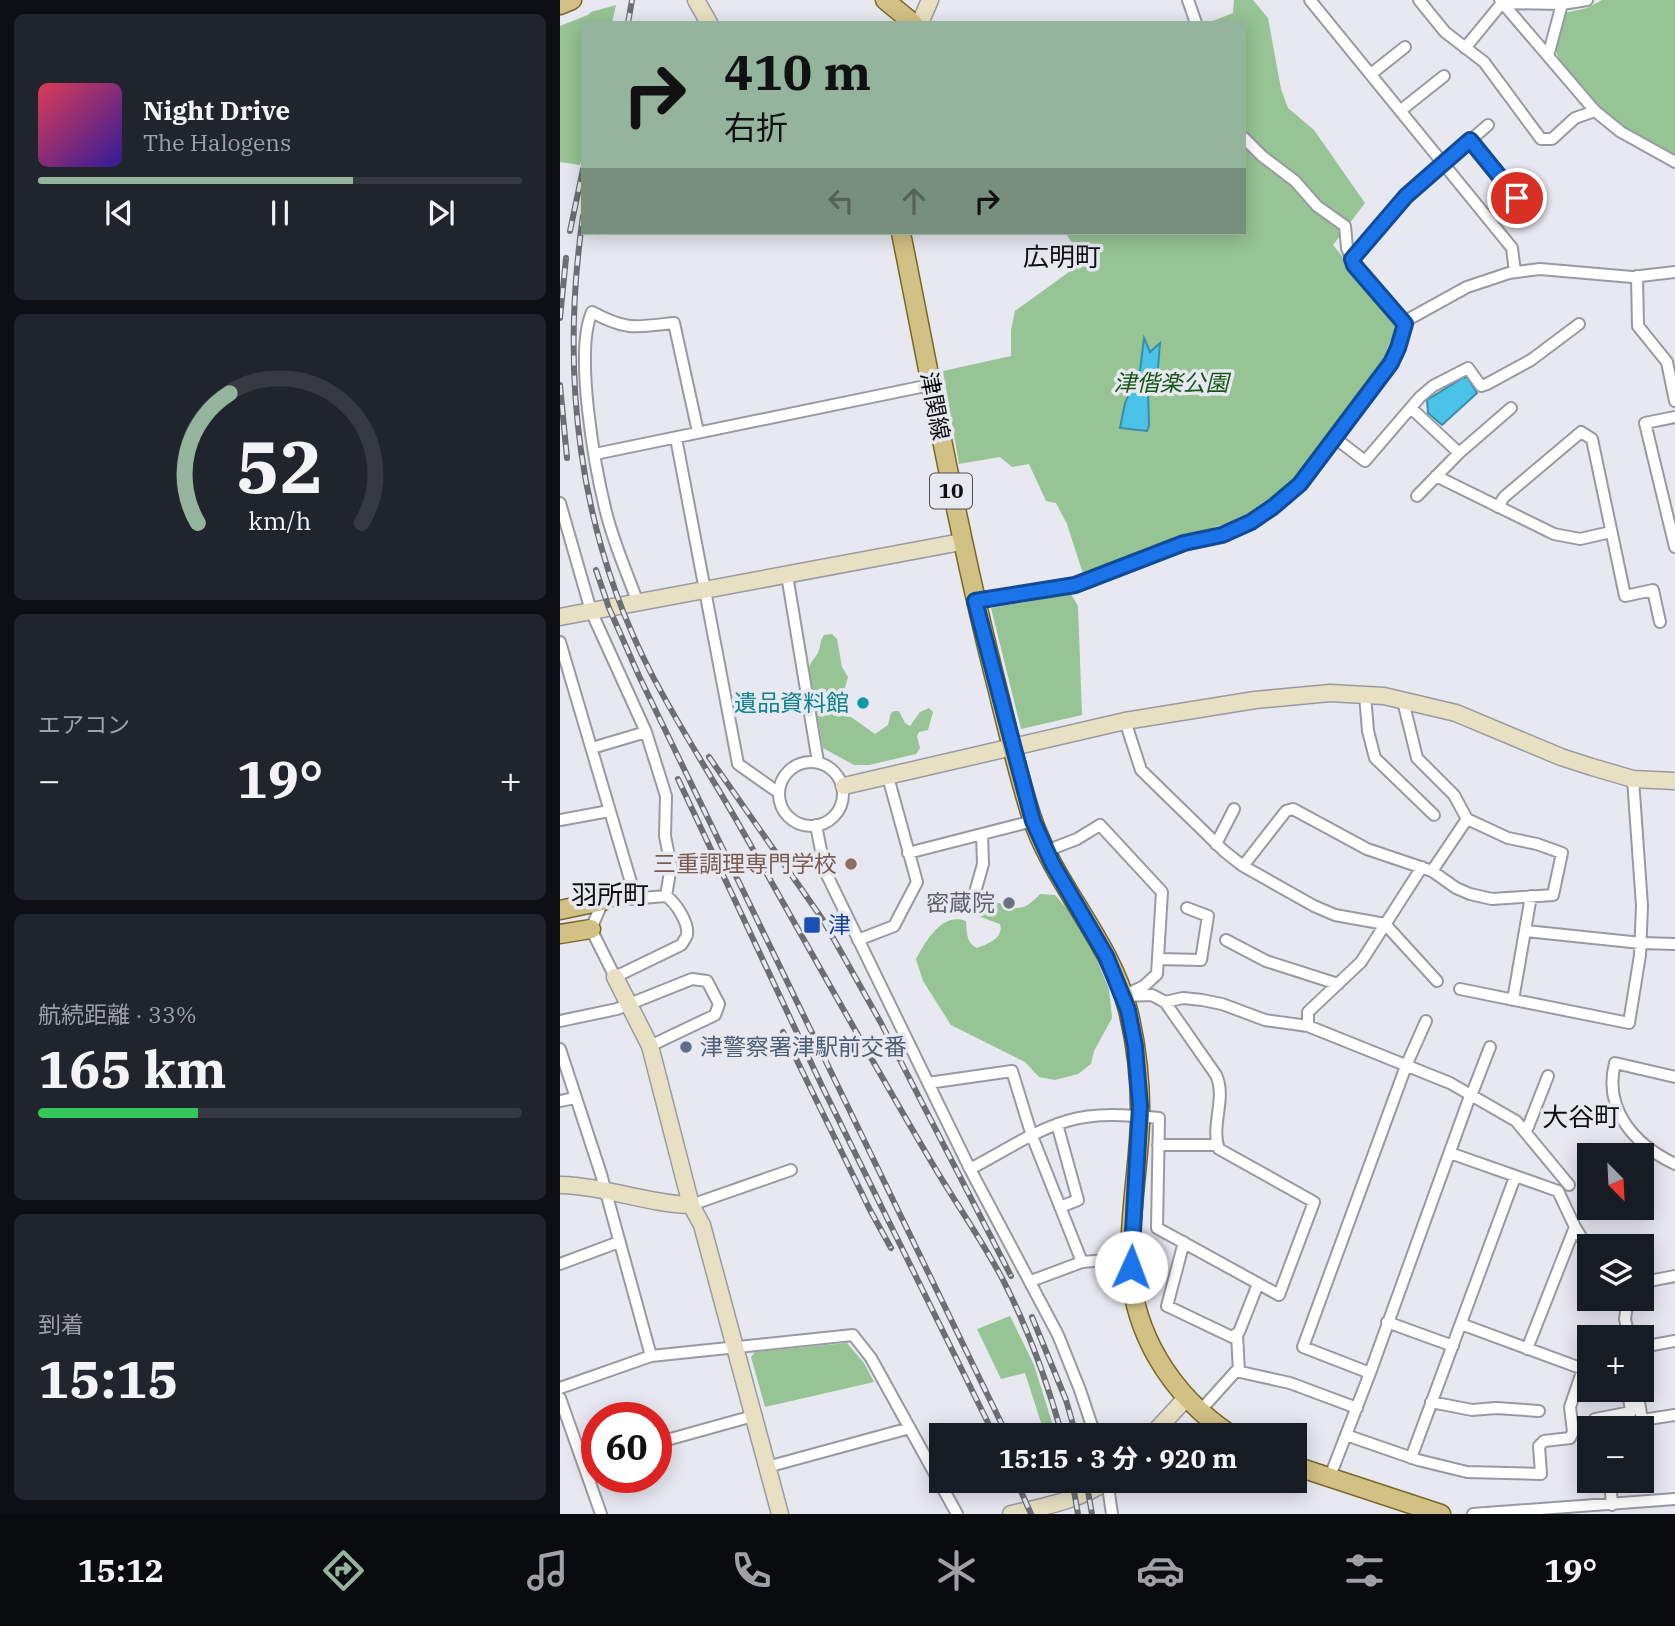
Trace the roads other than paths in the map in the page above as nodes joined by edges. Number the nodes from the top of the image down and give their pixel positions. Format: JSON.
{"nodes":[{"id":1,"x":572,"y":0,"type":"edge"},
{"id":2,"x":696,"y":0,"type":"edge"},
{"id":3,"x":885,"y":0,"type":"edge"},
{"id":4,"x":930,"y":0,"type":"edge"},
{"id":5,"x":1188,"y":0,"type":"edge"},
{"id":6,"x":1419,"y":0,"type":"edge"},
{"id":7,"x":1587,"y":0,"type":"edge"},
{"id":8,"x":1501,"y":1,"type":"edge"},
{"id":9,"x":1317,"y":3,"type":"edge"},
{"id":10,"x":1562,"y":4,"type":"junction"},
{"id":11,"x":560,"y":5,"type":"edge"},
{"id":12,"x":708,"y":21,"type":"edge"},
{"id":13,"x":911,"y":21,"type":"edge"},
{"id":14,"x":921,"y":21,"type":"edge"},
{"id":15,"x":1195,"y":21,"type":"edge"},
{"id":16,"x":1405,"y":47,"type":"dead end"},
{"id":17,"x":1465,"y":48,"type":"junction"},
{"id":18,"x":1548,"y":56,"type":"junction"},
{"id":19,"x":1371,"y":74,"type":"junction"},
{"id":20,"x":1444,"y":76,"type":"dead end"},
{"id":21,"x":1401,"y":111,"type":"junction"},
{"id":22,"x":1595,"y":111,"type":"junction"},
{"id":23,"x":1489,"y":125,"type":"dead end"},
{"id":24,"x":1246,"y":140,"type":"edge"},
{"id":25,"x":1470,"y":140,"type":"junction"},
{"id":26,"x":1675,"y":162,"type":"edge"},
{"id":27,"x":1443,"y":164,"type":"junction"},
{"id":28,"x":1517,"y":198,"type":"dead end"},
{"id":29,"x":901,"y":235,"type":"edge"},
{"id":30,"x":1352,"y":259,"type":"junction"},
{"id":31,"x":1515,"y":272,"type":"junction"},
{"id":32,"x":1675,"y":272,"type":"edge"},
{"id":33,"x":1637,"y":276,"type":"junction"},
{"id":34,"x":1405,"y":324,"type":"junction"},
{"id":35,"x":1579,"y":324,"type":"dead end"},
{"id":36,"x":930,"y":384,"type":"junction"},
{"id":37,"x":1675,"y":401,"type":"edge"},
{"id":38,"x":1411,"y":408,"type":"junction"},
{"id":39,"x":1511,"y":408,"type":"dead end"},
{"id":40,"x":1675,"y":417,"type":"edge"},
{"id":41,"x":698,"y":432,"type":"junction"},
{"id":42,"x":676,"y":438,"type":"junction"},
{"id":43,"x":1335,"y":438,"type":"junction"},
{"id":44,"x":1459,"y":453,"type":"junction"},
{"id":45,"x":594,"y":454,"type":"junction"},
{"id":46,"x":1436,"y":476,"type":"junction"},
{"id":47,"x":1417,"y":496,"type":"dead end"},
{"id":48,"x":560,"y":503,"type":"edge"},
{"id":49,"x":1499,"y":507,"type":"junction"},
{"id":50,"x":1611,"y":532,"type":"junction"},
{"id":51,"x":961,"y":542,"type":"junction"},
{"id":52,"x":1675,"y":547,"type":"edge"},
{"id":53,"x":787,"y":575,"type":"junction"},
{"id":54,"x":704,"y":590,"type":"junction"},
{"id":55,"x":975,"y":601,"type":"junction"},
{"id":56,"x":638,"y":603,"type":"junction"},
{"id":57,"x":591,"y":611,"type":"junction"},
{"id":58,"x":560,"y":617,"type":"edge"},
{"id":59,"x":1660,"y":622,"type":"dead end"},
{"id":60,"x":560,"y":642,"type":"edge"},
{"id":61,"x":1365,"y":695,"type":"junction"},
{"id":62,"x":1403,"y":701,"type":"junction"},
{"id":63,"x":1125,"y":721,"type":"junction"},
{"id":64,"x":646,"y":732,"type":"junction"},
{"id":65,"x":1012,"y":747,"type":"junction"},
{"id":66,"x":592,"y":748,"type":"junction"},
{"id":67,"x":818,"y":762,"type":"junction"},
{"id":68,"x":888,"y":777,"type":"junction"},
{"id":69,"x":1633,"y":779,"type":"junction"},
{"id":70,"x":1675,"y":781,"type":"edge"},
{"id":71,"x":844,"y":786,"type":"junction"},
{"id":72,"x":779,"y":793,"type":"junction"},
{"id":73,"x":1234,"y":808,"type":"dead end"},
{"id":74,"x":609,"y":811,"type":"junction"},
{"id":75,"x":1434,"y":815,"type":"dead end"},
{"id":76,"x":1467,"y":819,"type":"junction"},
{"id":77,"x":560,"y":820,"type":"edge"},
{"id":78,"x":1033,"y":821,"type":"junction"},
{"id":79,"x":816,"y":825,"type":"junction"},
{"id":80,"x":982,"y":834,"type":"junction"},
{"id":81,"x":1216,"y":844,"type":"junction"},
{"id":82,"x":1046,"y":850,"type":"junction"},
{"id":83,"x":908,"y":853,"type":"junction"},
{"id":84,"x":1243,"y":866,"type":"junction"},
{"id":85,"x":1427,"y":869,"type":"junction"},
{"id":86,"x":666,"y":895,"type":"junction"},
{"id":87,"x":1531,"y":896,"type":"junction"},
{"id":88,"x":638,"y":899,"type":"junction"},
{"id":89,"x":603,"y":901,"type":"junction"},
{"id":90,"x":972,"y":903,"type":"dead end"},
{"id":91,"x":1187,"y":908,"type":"dead end"},
{"id":92,"x":560,"y":910,"type":"edge"},
{"id":93,"x":1385,"y":924,"type":"junction"},
{"id":94,"x":591,"y":929,"type":"junction"},
{"id":95,"x":1526,"y":931,"type":"junction"},
{"id":96,"x":560,"y":934,"type":"edge"},
{"id":97,"x":858,"y":940,"type":"junction"},
{"id":98,"x":1226,"y":940,"type":"dead end"},
{"id":99,"x":1641,"y":943,"type":"junction"},
{"id":100,"x":1675,"y":944,"type":"edge"},
{"id":101,"x":1158,"y":960,"type":"junction"},
{"id":102,"x":615,"y":976,"type":"junction"},
{"id":103,"x":1437,"y":981,"type":"dead end"},
{"id":104,"x":1338,"y":984,"type":"junction"},
{"id":105,"x":1460,"y":989,"type":"dead end"},
{"id":106,"x":1124,"y":996,"type":"junction"},
{"id":107,"x":1513,"y":1000,"type":"junction"},
{"id":108,"x":1165,"y":1002,"type":"junction"},
{"id":109,"x":629,"y":1003,"type":"junction"},
{"id":110,"x":560,"y":1021,"type":"edge"},
{"id":111,"x":1426,"y":1021,"type":"dead end"},
{"id":112,"x":1308,"y":1026,"type":"junction"},
{"id":113,"x":650,"y":1046,"type":"junction"},
{"id":114,"x":1490,"y":1047,"type":"dead end"},
{"id":115,"x":560,"y":1049,"type":"edge"},
{"id":116,"x":1406,"y":1066,"type":"junction"},
{"id":117,"x":1548,"y":1076,"type":"dead end"},
{"id":118,"x":1675,"y":1077,"type":"edge"},
{"id":119,"x":928,"y":1083,"type":"junction"},
{"id":120,"x":1471,"y":1096,"type":"junction"},
{"id":121,"x":575,"y":1098,"type":"junction"},
{"id":122,"x":560,"y":1101,"type":"edge"},
{"id":123,"x":1140,"y":1116,"type":"junction"},
{"id":124,"x":1057,"y":1124,"type":"junction"},
{"id":125,"x":1526,"y":1132,"type":"junction"},
{"id":126,"x":1032,"y":1136,"type":"junction"},
{"id":127,"x":1158,"y":1145,"type":"junction"},
{"id":128,"x":1217,"y":1145,"type":"junction"},
{"id":129,"x":1450,"y":1153,"type":"junction"},
{"id":130,"x":1675,"y":1164,"type":"edge"},
{"id":131,"x":970,"y":1169,"type":"junction"},
{"id":132,"x":791,"y":1170,"type":"dead end"},
{"id":133,"x":1515,"y":1177,"type":"junction"},
{"id":134,"x":560,"y":1185,"type":"edge"},
{"id":135,"x":1569,"y":1185,"type":"dead end"},
{"id":136,"x":604,"y":1189,"type":"junction"},
{"id":137,"x":691,"y":1205,"type":"junction"},
{"id":138,"x":1060,"y":1207,"type":"junction"},
{"id":139,"x":1575,"y":1227,"type":"junction"},
{"id":140,"x":1579,"y":1234,"type":"edge"},
{"id":141,"x":619,"y":1242,"type":"junction"},
{"id":142,"x":1184,"y":1242,"type":"junction"},
{"id":143,"x":1130,"y":1258,"type":"junction"},
{"id":144,"x":1082,"y":1262,"type":"junction"},
{"id":145,"x":560,"y":1264,"type":"edge"},
{"id":146,"x":1675,"y":1276,"type":"edge"},
{"id":147,"x":1654,"y":1280,"type":"edge"},
{"id":148,"x":1031,"y":1281,"type":"junction"},
{"id":149,"x":1258,"y":1284,"type":"junction"},
{"id":150,"x":1627,"y":1311,"type":"edge"},
{"id":151,"x":1387,"y":1322,"type":"junction"},
{"id":152,"x":1626,"y":1323,"type":"edge"},
{"id":153,"x":1461,"y":1324,"type":"junction"},
{"id":154,"x":1237,"y":1334,"type":"junction"},
{"id":155,"x":1675,"y":1341,"type":"edge"},
{"id":156,"x":1654,"y":1345,"type":"edge"},
{"id":157,"x":1452,"y":1346,"type":"junction"},
{"id":158,"x":734,"y":1348,"type":"junction"},
{"id":159,"x":1527,"y":1349,"type":"junction"},
{"id":160,"x":651,"y":1356,"type":"junction"},
{"id":161,"x":1239,"y":1372,"type":"junction"},
{"id":162,"x":1370,"y":1373,"type":"junction"},
{"id":163,"x":560,"y":1388,"type":"edge"},
{"id":164,"x":560,"y":1398,"type":"edge"},
{"id":165,"x":1186,"y":1398,"type":"junction"},
{"id":166,"x":1432,"y":1402,"type":"junction"},
{"id":167,"x":1630,"y":1402,"type":"edge"},
{"id":168,"x":1357,"y":1408,"type":"junction"},
{"id":169,"x":1200,"y":1411,"type":"junction"},
{"id":170,"x":1539,"y":1411,"type":"dead end"},
{"id":171,"x":1675,"y":1415,"type":"edge"},
{"id":172,"x":753,"y":1416,"type":"junction"},
{"id":173,"x":1610,"y":1416,"type":"edge"},
{"id":174,"x":1654,"y":1418,"type":"edge"},
{"id":175,"x":1091,"y":1423,"type":"edge"},
{"id":176,"x":1163,"y":1423,"type":"edge"},
{"id":177,"x":1216,"y":1423,"type":"edge"},
{"id":178,"x":910,"y":1428,"type":"junction"},
{"id":179,"x":1577,"y":1431,"type":"edge"},
{"id":180,"x":1573,"y":1432,"type":"junction"},
{"id":181,"x":1346,"y":1435,"type":"junction"},
{"id":182,"x":672,"y":1439,"type":"edge"},
{"id":183,"x":581,"y":1458,"type":"edge"},
{"id":184,"x":1411,"y":1458,"type":"junction"},
{"id":185,"x":767,"y":1466,"type":"junction"},
{"id":186,"x":1307,"y":1471,"type":"edge"},
{"id":187,"x":1329,"y":1479,"type":"junction"},
{"id":188,"x":593,"y":1493,"type":"edge"},
{"id":189,"x":1082,"y":1493,"type":"edge"},
{"id":190,"x":1109,"y":1493,"type":"edge"},
{"id":191,"x":1612,"y":1493,"type":"edge"},
{"id":192,"x":1675,"y":1499,"type":"edge"},
{"id":193,"x":1612,"y":1505,"type":"junction"},
{"id":194,"x":1538,"y":1509,"type":"junction"},
{"id":195,"x":601,"y":1514,"type":"edge"},
{"id":196,"x":780,"y":1514,"type":"edge"},
{"id":197,"x":957,"y":1514,"type":"edge"},
{"id":198,"x":1011,"y":1514,"type":"edge"},
{"id":199,"x":1112,"y":1514,"type":"edge"},
{"id":200,"x":1441,"y":1514,"type":"edge"},
{"id":201,"x":1473,"y":1514,"type":"edge"},
{"id":202,"x":1522,"y":1514,"type":"edge"}],
"edges":[{"from":1,"to":11,"type":"main road"},
{"from":2,"to":12,"type":"street"},
{"from":3,"to":13,"type":"main road"},
{"from":4,"to":14,"type":"street"},
{"from":5,"to":15,"type":"street"},
{"from":6,"to":17,"type":"street"},
{"from":7,"to":10,"type":"street"},
{"from":8,"to":10,"type":"street"},
{"from":8,"to":17,"type":"street"},
{"from":8,"to":18,"type":"street"},
{"from":9,"to":19,"type":"street"},
{"from":10,"to":18,"type":"street"},
{"from":16,"to":19,"type":"street"},
{"from":17,"to":22,"type":"street"},
{"from":18,"to":22,"type":"street"},
{"from":19,"to":21,"type":"street"},
{"from":20,"to":21,"type":"street"},
{"from":21,"to":27,"type":"street"},
{"from":22,"to":26,"type":"street"},
{"from":23,"to":25,"type":"street"},
{"from":24,"to":30,"type":"street"},
{"from":25,"to":27,"type":"street"},
{"from":25,"to":28,"type":"street"},
{"from":27,"to":30,"type":"street"},
{"from":27,"to":31,"type":"street"},
{"from":29,"to":36,"type":"main road","name":"津関線","number":"10"},
{"from":30,"to":34,"type":"street"},
{"from":31,"to":33,"type":"street"},
{"from":31,"to":34,"type":"street"},
{"from":32,"to":33,"type":"street"},
{"from":33,"to":37,"type":"street"},
{"from":34,"to":43,"type":"street"},
{"from":35,"to":38,"type":"street"},
{"from":36,"to":41,"type":"street"},
{"from":36,"to":51,"type":"main road","name":"津関線","number":"10"},
{"from":38,"to":43,"type":"street"},
{"from":38,"to":44,"type":"street"},
{"from":39,"to":44,"type":"street"},
{"from":40,"to":52,"type":"street"},
{"from":41,"to":42,"type":"street"},
{"from":41,"to":45,"type":"street"},
{"from":42,"to":45,"type":"street"},
{"from":42,"to":54,"type":"street"},
{"from":43,"to":55,"type":"street"},
{"from":44,"to":46,"type":"street"},
{"from":45,"to":56,"type":"street"},
{"from":46,"to":47,"type":"street"},
{"from":46,"to":49,"type":"street"},
{"from":48,"to":57,"type":"street"},
{"from":49,"to":50,"type":"street"},
{"from":49,"to":50,"type":"street"},
{"from":50,"to":59,"type":"street"},
{"from":51,"to":53,"type":"street"},
{"from":51,"to":55,"type":"main road","name":"津関線","number":"10"},
{"from":53,"to":54,"type":"street"},
{"from":53,"to":67,"type":"street"},
{"from":54,"to":56,"type":"street"},
{"from":54,"to":72,"type":"street"},
{"from":55,"to":65,"type":"main road","name":"津関線","number":"10"},
{"from":56,"to":57,"type":"street"},
{"from":57,"to":58,"type":"street"},
{"from":57,"to":64,"type":"street"},
{"from":60,"to":66,"type":"street"},
{"from":61,"to":62,"type":"street"},
{"from":61,"to":63,"type":"street"},
{"from":61,"to":75,"type":"street"},
{"from":62,"to":69,"type":"street"},
{"from":62,"to":76,"type":"street"},
{"from":63,"to":65,"type":"street"},
{"from":63,"to":81,"type":"street"},
{"from":64,"to":66,"type":"street"},
{"from":64,"to":86,"type":"street"},
{"from":65,"to":68,"type":"street"},
{"from":65,"to":78,"type":"main road","name":"津関線","number":"10"},
{"from":66,"to":74,"type":"street"},
{"from":67,"to":71,"type":"street"},
{"from":67,"to":72,"type":"street"},
{"from":68,"to":71,"type":"street"},
{"from":68,"to":83,"type":"street"},
{"from":69,"to":70,"type":"street"},
{"from":69,"to":99,"type":"street"},
{"from":71,"to":79,"type":"street"},
{"from":72,"to":79,"type":"street"},
{"from":73,"to":81,"type":"street"},
{"from":74,"to":77,"type":"street"},
{"from":74,"to":88,"type":"street"},
{"from":76,"to":85,"type":"street"},
{"from":76,"to":87,"type":"street"},
{"from":78,"to":80,"type":"street"},
{"from":78,"to":82,"type":"main road","name":"津関線","number":"10"},
{"from":79,"to":97,"type":"street"},
{"from":80,"to":83,"type":"street"},
{"from":80,"to":90,"type":"street"},
{"from":81,"to":84,"type":"street"},
{"from":82,"to":101,"type":"street"},
{"from":82,"to":106,"type":"main road","name":"津関線","number":"10"},
{"from":83,"to":97,"type":"street"},
{"from":84,"to":85,"type":"street"},
{"from":84,"to":93,"type":"street"},
{"from":85,"to":87,"type":"street"},
{"from":85,"to":93,"type":"street"},
{"from":86,"to":88,"type":"street"},
{"from":86,"to":102,"type":"street"},
{"from":87,"to":95,"type":"street"},
{"from":88,"to":89,"type":"street"},
{"from":89,"to":92,"type":"main road"},
{"from":89,"to":94,"type":"street"},
{"from":91,"to":101,"type":"street"},
{"from":93,"to":103,"type":"street"},
{"from":93,"to":104,"type":"street"},
{"from":94,"to":96,"type":"main road"},
{"from":94,"to":102,"type":"street"},
{"from":95,"to":99,"type":"street"},
{"from":95,"to":107,"type":"street"},
{"from":97,"to":119,"type":"street"},
{"from":98,"to":104,"type":"street"},
{"from":99,"to":100,"type":"street"},
{"from":99,"to":107,"type":"street"},
{"from":101,"to":106,"type":"street"},
{"from":102,"to":109,"type":"street"},
{"from":104,"to":112,"type":"street"},
{"from":105,"to":107,"type":"street"},
{"from":106,"to":108,"type":"street"},
{"from":106,"to":123,"type":"main road","name":"津関線","number":"10"},
{"from":108,"to":112,"type":"street"},
{"from":108,"to":128,"type":"street"},
{"from":109,"to":110,"type":"street"},
{"from":109,"to":113,"type":"street"},
{"from":109,"to":113,"type":"street"},
{"from":111,"to":116,"type":"street"},
{"from":112,"to":116,"type":"street"},
{"from":113,"to":137,"type":"street"},
{"from":114,"to":120,"type":"street"},
{"from":115,"to":121,"type":"street"},
{"from":116,"to":120,"type":"street"},
{"from":116,"to":162,"type":"street"},
{"from":117,"to":125,"type":"street"},
{"from":118,"to":130,"type":"street"},
{"from":119,"to":126,"type":"street"},
{"from":119,"to":131,"type":"street"},
{"from":120,"to":125,"type":"street"},
{"from":120,"to":129,"type":"street"},
{"from":121,"to":122,"type":"street"},
{"from":121,"to":136,"type":"street"},
{"from":123,"to":124,"type":"street"},
{"from":123,"to":127,"type":"street"},
{"from":123,"to":143,"type":"main road","name":"津関線","number":"10"},
{"from":124,"to":126,"type":"street"},
{"from":124,"to":138,"type":"street"},
{"from":125,"to":135,"type":"street"},
{"from":126,"to":131,"type":"street"},
{"from":126,"to":138,"type":"street"},
{"from":127,"to":128,"type":"street"},
{"from":127,"to":142,"type":"street"},
{"from":128,"to":149,"type":"street"},
{"from":129,"to":133,"type":"street"},
{"from":129,"to":151,"type":"street"},
{"from":131,"to":148,"type":"street"},
{"from":132,"to":137,"type":"street"},
{"from":133,"to":139,"type":"street"},
{"from":133,"to":153,"type":"street"},
{"from":134,"to":136,"type":"street"},
{"from":136,"to":137,"type":"street"},
{"from":136,"to":141,"type":"street"},
{"from":137,"to":158,"type":"street"},
{"from":138,"to":144,"type":"street"},
{"from":139,"to":140,"type":"street"},
{"from":139,"to":159,"type":"street"},
{"from":141,"to":145,"type":"street"},
{"from":141,"to":160,"type":"street"},
{"from":142,"to":149,"type":"street"},
{"from":142,"to":154,"type":"street"},
{"from":143,"to":144,"type":"street"},
{"from":143,"to":165,"type":"main road","name":"津関線","number":"10"},
{"from":144,"to":148,"type":"street"},
{"from":146,"to":147,"type":"street"},
{"from":148,"to":175,"type":"street"},
{"from":149,"to":154,"type":"street"},
{"from":150,"to":152,"type":"street"},
{"from":151,"to":157,"type":"street"},
{"from":151,"to":162,"type":"street"},
{"from":153,"to":157,"type":"street"},
{"from":153,"to":159,"type":"street"},
{"from":154,"to":161,"type":"street"},
{"from":155,"to":156,"type":"street"},
{"from":157,"to":166,"type":"street"},
{"from":158,"to":160,"type":"street"},
{"from":158,"to":172,"type":"street"},
{"from":158,"to":178,"type":"street"},
{"from":159,"to":180,"type":"street"},
{"from":160,"to":163,"type":"street"},
{"from":161,"to":168,"type":"street"},
{"from":161,"to":169,"type":"street"},
{"from":162,"to":168,"type":"street"},
{"from":164,"to":183,"type":"street"},
{"from":165,"to":169,"type":"main road","name":"津関線","number":"10"},
{"from":165,"to":176,"type":"street"},
{"from":166,"to":170,"type":"street"},
{"from":166,"to":184,"type":"street"},
{"from":167,"to":173,"type":"street"},
{"from":168,"to":181,"type":"street"},
{"from":169,"to":177,"type":"main road","name":"津関線","number":"10"},
{"from":171,"to":174,"type":"street"},
{"from":172,"to":182,"type":"street"},
{"from":172,"to":185,"type":"street"},
{"from":178,"to":185,"type":"street"},
{"from":178,"to":197,"type":"street"},
{"from":179,"to":180,"type":"street"},
{"from":180,"to":184,"type":"street"},
{"from":181,"to":184,"type":"street"},
{"from":181,"to":187,"type":"street"},
{"from":185,"to":196,"type":"street"},
{"from":186,"to":187,"type":"main road"},
{"from":187,"to":200,"type":"main road"},
{"from":188,"to":195,"type":"street"},
{"from":189,"to":198,"type":"street"},
{"from":190,"to":199,"type":"street"},
{"from":191,"to":193,"type":"street"},
{"from":192,"to":193,"type":"street"},
{"from":193,"to":194,"type":"street"},
{"from":194,"to":201,"type":"street"},
{"from":194,"to":202,"type":"street"}]}
